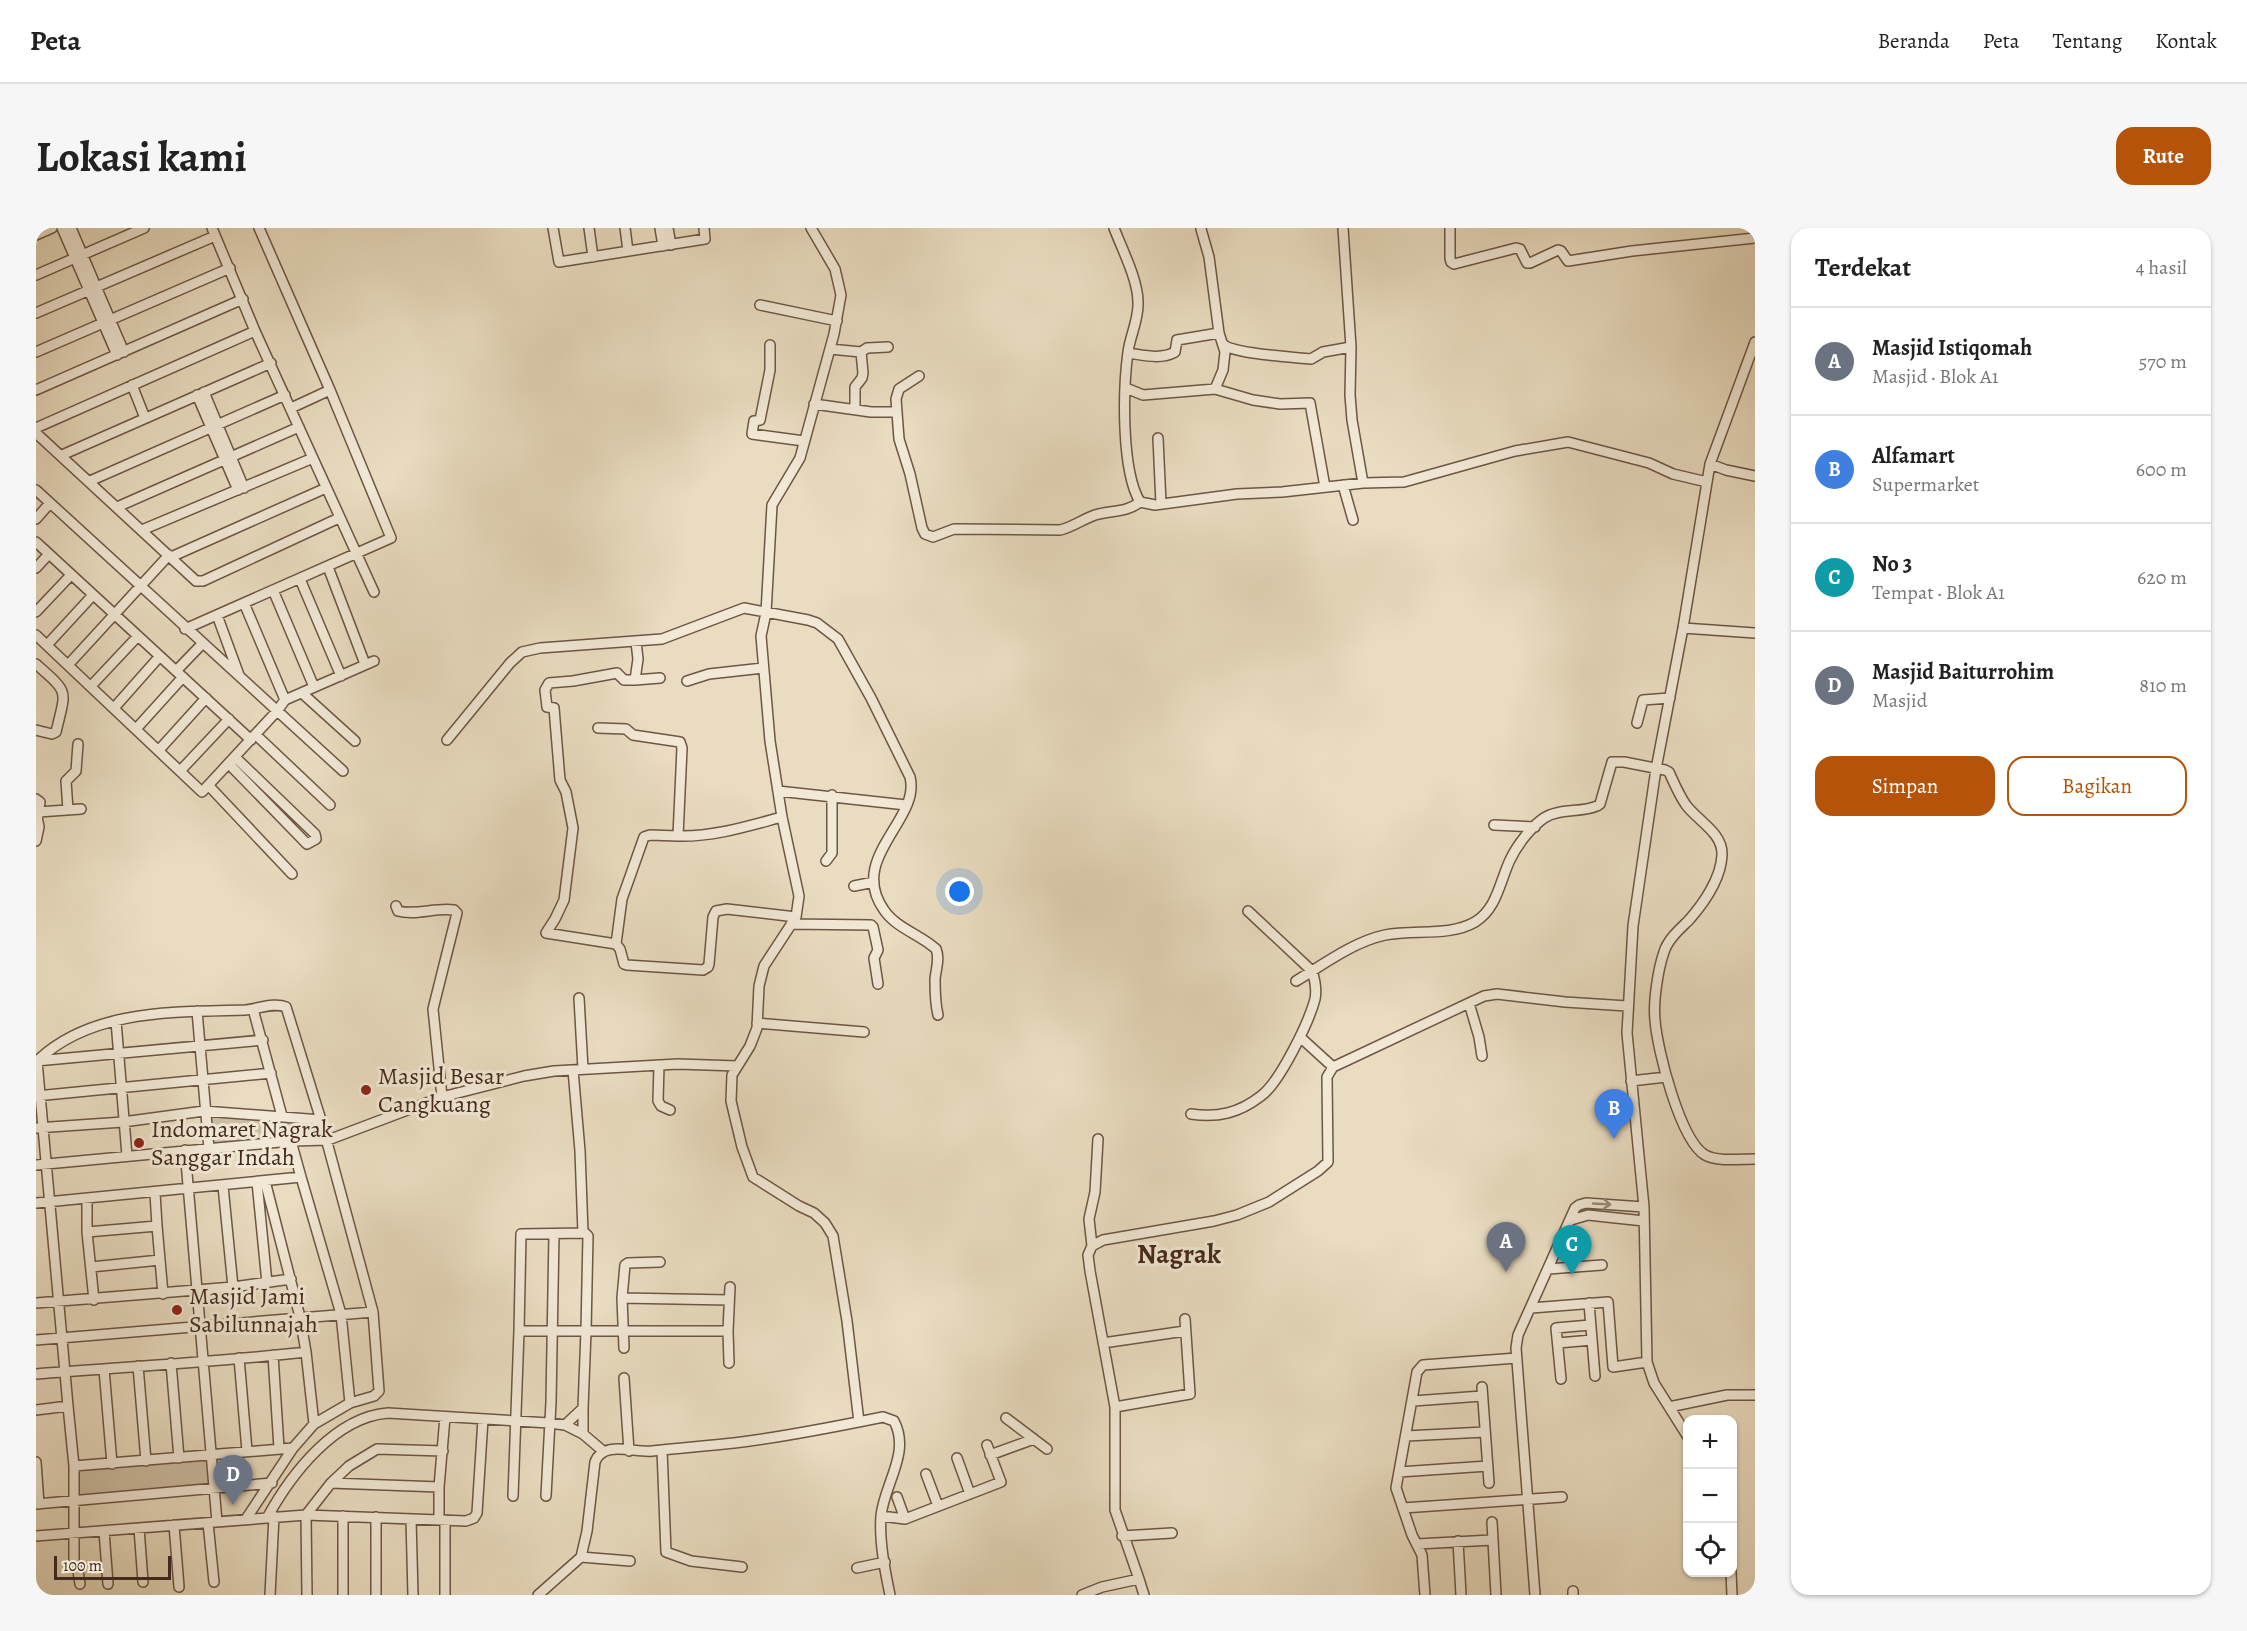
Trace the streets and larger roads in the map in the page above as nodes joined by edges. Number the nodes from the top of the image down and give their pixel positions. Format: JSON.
{"nodes":[{"id":1,"x":52,"y":228,"type":"edge"},
{"id":2,"x":62,"y":228,"type":"edge"},
{"id":3,"x":71,"y":228,"type":"edge"},
{"id":4,"x":144,"y":228,"type":"edge"},
{"id":5,"x":259,"y":228,"type":"edge"},
{"id":6,"x":554,"y":228,"type":"edge"},
{"id":7,"x":589,"y":228,"type":"edge"},
{"id":8,"x":625,"y":228,"type":"edge"},
{"id":9,"x":660,"y":228,"type":"edge"},
{"id":10,"x":668,"y":228,"type":"edge"},
{"id":11,"x":704,"y":228,"type":"edge"},
{"id":12,"x":811,"y":228,"type":"edge"},
{"id":13,"x":1114,"y":228,"type":"edge"},
{"id":14,"x":1343,"y":228,"type":"edge"},
{"id":15,"x":1450,"y":228,"type":"edge"},
{"id":16,"x":1201,"y":229,"type":"edge"},
{"id":17,"x":214,"y":232,"type":"edge"},
{"id":18,"x":36,"y":235,"type":"edge"},
{"id":19,"x":1755,"y":238,"type":"edge"},
{"id":20,"x":667,"y":245,"type":"junction"},
{"id":21,"x":628,"y":251,"type":"junction"},
{"id":22,"x":79,"y":256,"type":"junction"},
{"id":23,"x":593,"y":257,"type":"junction"},
{"id":24,"x":230,"y":268,"type":"junction"},
{"id":25,"x":36,"y":275,"type":"edge"},
{"id":26,"x":93,"y":289,"type":"junction"},
{"id":27,"x":243,"y":299,"type":"junction"},
{"id":28,"x":760,"y":304,"type":"dead end"},
{"id":29,"x":36,"y":313,"type":"edge"},
{"id":30,"x":837,"y":321,"type":"junction"},
{"id":31,"x":106,"y":322,"type":"junction"},
{"id":32,"x":255,"y":331,"type":"junction"},
{"id":33,"x":1219,"y":333,"type":"junction"},
{"id":34,"x":1755,"y":342,"type":"edge"},
{"id":35,"x":1223,"y":344,"type":"junction"},
{"id":36,"x":771,"y":345,"type":"dead end"},
{"id":37,"x":888,"y":347,"type":"dead end"},
{"id":38,"x":1351,"y":347,"type":"junction"},
{"id":39,"x":830,"y":349,"type":"junction"},
{"id":40,"x":36,"y":352,"type":"edge"},
{"id":41,"x":861,"y":352,"type":"junction"},
{"id":42,"x":120,"y":353,"type":"junction"},
{"id":43,"x":1128,"y":353,"type":"junction"},
{"id":44,"x":1751,"y":362,"type":"edge"},
{"id":45,"x":271,"y":363,"type":"junction"},
{"id":46,"x":919,"y":376,"type":"dead end"},
{"id":47,"x":132,"y":385,"type":"junction"},
{"id":48,"x":1126,"y":388,"type":"junction"},
{"id":49,"x":1215,"y":389,"type":"junction"},
{"id":50,"x":36,"y":390,"type":"edge"},
{"id":51,"x":330,"y":390,"type":"junction"},
{"id":52,"x":201,"y":394,"type":"junction"},
{"id":53,"x":285,"y":395,"type":"junction"},
{"id":54,"x":814,"y":404,"type":"junction"},
{"id":55,"x":291,"y":408,"type":"junction"},
{"id":56,"x":855,"y":409,"type":"junction"},
{"id":57,"x":896,"y":412,"type":"junction"},
{"id":58,"x":145,"y":418,"type":"junction"},
{"id":59,"x":214,"y":427,"type":"junction"},
{"id":60,"x":299,"y":427,"type":"junction"},
{"id":61,"x":36,"y":428,"type":"edge"},
{"id":62,"x":36,"y":432,"type":"edge"},
{"id":63,"x":1158,"y":438,"type":"dead end"},
{"id":64,"x":804,"y":441,"type":"junction"},
{"id":65,"x":62,"y":455,"type":"junction"},
{"id":66,"x":228,"y":458,"type":"junction"},
{"id":67,"x":313,"y":458,"type":"junction"},
{"id":68,"x":1710,"y":464,"type":"junction"},
{"id":69,"x":1755,"y":476,"type":"edge"},
{"id":70,"x":90,"y":481,"type":"junction"},
{"id":71,"x":1707,"y":482,"type":"junction"},
{"id":72,"x":1363,"y":483,"type":"junction"},
{"id":73,"x":1343,"y":485,"type":"junction"},
{"id":74,"x":326,"y":488,"type":"junction"},
{"id":75,"x":1325,"y":488,"type":"junction"},
{"id":76,"x":241,"y":489,"type":"junction"},
{"id":77,"x":36,"y":490,"type":"edge"},
{"id":78,"x":1140,"y":502,"type":"junction"},
{"id":79,"x":50,"y":503,"type":"junction"},
{"id":80,"x":1161,"y":504,"type":"junction"},
{"id":81,"x":117,"y":507,"type":"junction"},
{"id":82,"x":339,"y":518,"type":"junction"},
{"id":83,"x":36,"y":519,"type":"edge"},
{"id":84,"x":1353,"y":520,"type":"dead end"},
{"id":85,"x":142,"y":530,"type":"junction"},
{"id":86,"x":36,"y":542,"type":"edge"},
{"id":87,"x":49,"y":554,"type":"junction"},
{"id":88,"x":356,"y":554,"type":"junction"},
{"id":89,"x":170,"y":556,"type":"junction"},
{"id":90,"x":328,"y":567,"type":"junction"},
{"id":91,"x":36,"y":568,"type":"edge"},
{"id":92,"x":71,"y":575,"type":"junction"},
{"id":93,"x":300,"y":579,"type":"junction"},
{"id":94,"x":141,"y":586,"type":"junction"},
{"id":95,"x":273,"y":590,"type":"junction"},
{"id":96,"x":374,"y":592,"type":"dead end"},
{"id":97,"x":93,"y":595,"type":"junction"},
{"id":98,"x":244,"y":603,"type":"junction"},
{"id":99,"x":36,"y":612,"type":"edge"},
{"id":100,"x":766,"y":613,"type":"junction"},
{"id":101,"x":115,"y":614,"type":"junction"},
{"id":102,"x":217,"y":615,"type":"junction"},
{"id":103,"x":1683,"y":628,"type":"junction"},
{"id":104,"x":185,"y":629,"type":"junction"},
{"id":105,"x":1755,"y":633,"type":"edge"},
{"id":106,"x":36,"y":635,"type":"edge"},
{"id":107,"x":138,"y":636,"type":"junction"},
{"id":108,"x":636,"y":642,"type":"junction"},
{"id":109,"x":202,"y":643,"type":"junction"},
{"id":110,"x":47,"y":645,"type":"junction"},
{"id":111,"x":160,"y":656,"type":"junction"},
{"id":112,"x":36,"y":664,"type":"edge"},
{"id":113,"x":69,"y":665,"type":"junction"},
{"id":114,"x":763,"y":668,"type":"junction"},
{"id":115,"x":180,"y":674,"type":"junction"},
{"id":116,"x":239,"y":676,"type":"junction"},
{"id":117,"x":342,"y":676,"type":"junction"},
{"id":118,"x":660,"y":678,"type":"dead end"},
{"id":119,"x":635,"y":680,"type":"junction"},
{"id":120,"x":687,"y":681,"type":"dead end"},
{"id":121,"x":91,"y":686,"type":"junction"},
{"id":122,"x":314,"y":687,"type":"junction"},
{"id":123,"x":302,"y":693,"type":"junction"},
{"id":124,"x":206,"y":698,"type":"junction"},
{"id":125,"x":1670,"y":698,"type":"junction"},
{"id":126,"x":285,"y":700,"type":"junction"},
{"id":127,"x":114,"y":708,"type":"junction"},
{"id":128,"x":277,"y":711,"type":"junction"},
{"id":129,"x":229,"y":719,"type":"junction"},
{"id":130,"x":1637,"y":723,"type":"dead end"},
{"id":131,"x":598,"y":728,"type":"dead end"},
{"id":132,"x":136,"y":729,"type":"junction"},
{"id":133,"x":36,"y":730,"type":"edge"},
{"id":134,"x":254,"y":737,"type":"junction"},
{"id":135,"x":447,"y":740,"type":"dead end"},
{"id":136,"x":355,"y":741,"type":"dead end"},
{"id":137,"x":78,"y":744,"type":"dead end"},
{"id":138,"x":159,"y":750,"type":"junction"},
{"id":139,"x":232,"y":760,"type":"junction"},
{"id":140,"x":1656,"y":769,"type":"junction"},
{"id":141,"x":180,"y":770,"type":"junction"},
{"id":142,"x":343,"y":771,"type":"dead end"},
{"id":143,"x":209,"y":786,"type":"junction"},
{"id":144,"x":778,"y":791,"type":"junction"},
{"id":145,"x":832,"y":795,"type":"junction"},
{"id":146,"x":36,"y":799,"type":"edge"},
{"id":147,"x":330,"y":805,"type":"dead end"},
{"id":148,"x":906,"y":805,"type":"junction"},
{"id":149,"x":81,"y":809,"type":"dead end"},
{"id":150,"x":68,"y":810,"type":"junction"},
{"id":151,"x":37,"y":815,"type":"edge"},
{"id":152,"x":782,"y":817,"type":"junction"},
{"id":153,"x":1494,"y":825,"type":"dead end"},
{"id":154,"x":1534,"y":827,"type":"junction"},
{"id":155,"x":678,"y":836,"type":"junction"},
{"id":156,"x":36,"y":841,"type":"edge"},
{"id":157,"x":826,"y":861,"type":"dead end"},
{"id":158,"x":292,"y":874,"type":"dead end"},
{"id":159,"x":874,"y":882,"type":"junction"},
{"id":160,"x":854,"y":886,"type":"dead end"},
{"id":161,"x":396,"y":906,"type":"dead end"},
{"id":162,"x":1248,"y":911,"type":"dead end"},
{"id":163,"x":794,"y":920,"type":"junction"},
{"id":164,"x":616,"y":944,"type":"junction"},
{"id":165,"x":1312,"y":971,"type":"junction"},
{"id":166,"x":1296,"y":981,"type":"dead end"},
{"id":167,"x":878,"y":984,"type":"dead end"},
{"id":168,"x":579,"y":998,"type":"dead end"},
{"id":169,"x":1469,"y":1003,"type":"junction"},
{"id":170,"x":1628,"y":1006,"type":"junction"},
{"id":171,"x":253,"y":1009,"type":"junction"},
{"id":172,"x":197,"y":1011,"type":"junction"},
{"id":173,"x":938,"y":1015,"type":"dead end"},
{"id":174,"x":116,"y":1021,"type":"junction"},
{"id":175,"x":757,"y":1023,"type":"junction"},
{"id":176,"x":864,"y":1032,"type":"dead end"},
{"id":177,"x":1300,"y":1037,"type":"junction"},
{"id":178,"x":262,"y":1040,"type":"junction"},
{"id":179,"x":200,"y":1045,"type":"junction"},
{"id":180,"x":118,"y":1054,"type":"junction"},
{"id":181,"x":1482,"y":1056,"type":"dead end"},
{"id":182,"x":37,"y":1061,"type":"edge"},
{"id":183,"x":659,"y":1065,"type":"junction"},
{"id":184,"x":737,"y":1066,"type":"junction"},
{"id":185,"x":1333,"y":1067,"type":"junction"},
{"id":186,"x":578,"y":1069,"type":"junction"},
{"id":187,"x":271,"y":1073,"type":"junction"},
{"id":188,"x":1666,"y":1077,"type":"junction"},
{"id":189,"x":203,"y":1079,"type":"junction"},
{"id":190,"x":1631,"y":1081,"type":"junction"},
{"id":191,"x":120,"y":1087,"type":"junction"},
{"id":192,"x":38,"y":1095,"type":"edge"},
{"id":193,"x":442,"y":1097,"type":"junction"},
{"id":194,"x":670,"y":1110,"type":"dead end"},
{"id":195,"x":204,"y":1111,"type":"junction"},
{"id":196,"x":1191,"y":1114,"type":"dead end"},
{"id":197,"x":282,"y":1116,"type":"junction"},
{"id":198,"x":321,"y":1120,"type":"junction"},
{"id":199,"x":123,"y":1122,"type":"junction"},
{"id":200,"x":40,"y":1128,"type":"edge"},
{"id":201,"x":1098,"y":1139,"type":"dead end"},
{"id":202,"x":328,"y":1140,"type":"junction"},
{"id":203,"x":291,"y":1141,"type":"junction"},
{"id":204,"x":209,"y":1149,"type":"junction"},
{"id":205,"x":184,"y":1150,"type":"junction"},
{"id":206,"x":127,"y":1156,"type":"junction"},
{"id":207,"x":1755,"y":1159,"type":"edge"},
{"id":208,"x":47,"y":1163,"type":"junction"},
{"id":209,"x":36,"y":1165,"type":"edge"},
{"id":210,"x":301,"y":1177,"type":"junction"},
{"id":211,"x":261,"y":1182,"type":"junction"},
{"id":212,"x":223,"y":1186,"type":"junction"},
{"id":213,"x":186,"y":1190,"type":"junction"},
{"id":214,"x":155,"y":1193,"type":"junction"},
{"id":215,"x":87,"y":1199,"type":"junction"},
{"id":216,"x":50,"y":1201,"type":"junction"},
{"id":217,"x":36,"y":1203,"type":"edge"},
{"id":218,"x":1644,"y":1207,"type":"junction"},
{"id":219,"x":1570,"y":1220,"type":"junction"},
{"id":220,"x":1644,"y":1221,"type":"junction"},
{"id":221,"x":157,"y":1226,"type":"junction"},
{"id":222,"x":87,"y":1232,"type":"junction"},
{"id":223,"x":583,"y":1233,"type":"junction"},
{"id":224,"x":554,"y":1234,"type":"junction"},
{"id":225,"x":1092,"y":1246,"type":"junction"},
{"id":226,"x":160,"y":1260,"type":"junction"},
{"id":227,"x":660,"y":1262,"type":"dead end"},
{"id":228,"x":1602,"y":1265,"type":"dead end"},
{"id":229,"x":91,"y":1267,"type":"junction"},
{"id":230,"x":1548,"y":1269,"type":"junction"},
{"id":231,"x":291,"y":1279,"type":"junction"},
{"id":232,"x":267,"y":1283,"type":"junction"},
{"id":233,"x":233,"y":1287,"type":"junction"},
{"id":234,"x":729,"y":1287,"type":"dead end"},
{"id":235,"x":196,"y":1291,"type":"junction"},
{"id":236,"x":163,"y":1294,"type":"junction"},
{"id":237,"x":622,"y":1298,"type":"junction"},
{"id":238,"x":729,"y":1299,"type":"junction"},
{"id":239,"x":59,"y":1300,"type":"junction"},
{"id":240,"x":94,"y":1300,"type":"junction"},
{"id":241,"x":36,"y":1303,"type":"edge"},
{"id":242,"x":1588,"y":1303,"type":"junction"},
{"id":243,"x":1531,"y":1308,"type":"junction"},
{"id":244,"x":372,"y":1312,"type":"junction"},
{"id":245,"x":341,"y":1314,"type":"junction"},
{"id":246,"x":300,"y":1317,"type":"junction"},
{"id":247,"x":1185,"y":1319,"type":"dead end"},
{"id":248,"x":1590,"y":1325,"type":"junction"},
{"id":249,"x":199,"y":1326,"type":"junction"},
{"id":250,"x":623,"y":1330,"type":"junction"},
{"id":251,"x":519,"y":1331,"type":"junction"},
{"id":252,"x":586,"y":1331,"type":"junction"},
{"id":253,"x":728,"y":1331,"type":"junction"},
{"id":254,"x":1185,"y":1331,"type":"junction"},
{"id":255,"x":552,"y":1333,"type":"junction"},
{"id":256,"x":62,"y":1337,"type":"junction"},
{"id":257,"x":36,"y":1340,"type":"edge"},
{"id":258,"x":1592,"y":1340,"type":"junction"},
{"id":259,"x":1102,"y":1343,"type":"junction"},
{"id":260,"x":1558,"y":1343,"type":"junction"},
{"id":261,"x":624,"y":1348,"type":"dead end"},
{"id":262,"x":306,"y":1352,"type":"junction"},
{"id":263,"x":273,"y":1355,"type":"junction"},
{"id":264,"x":239,"y":1358,"type":"junction"},
{"id":265,"x":1517,"y":1358,"type":"junction"},
{"id":266,"x":729,"y":1362,"type":"dead end"},
{"id":267,"x":1647,"y":1362,"type":"junction"},
{"id":268,"x":171,"y":1363,"type":"junction"},
{"id":269,"x":202,"y":1363,"type":"junction"},
{"id":270,"x":138,"y":1366,"type":"junction"},
{"id":271,"x":104,"y":1369,"type":"junction"},
{"id":272,"x":66,"y":1372,"type":"junction"},
{"id":273,"x":36,"y":1374,"type":"edge"},
{"id":274,"x":1595,"y":1377,"type":"dead end"},
{"id":275,"x":624,"y":1378,"type":"dead end"},
{"id":276,"x":1561,"y":1379,"type":"dead end"},
{"id":277,"x":1755,"y":1395,"type":"edge"},
{"id":278,"x":1413,"y":1401,"type":"junction"},
{"id":279,"x":350,"y":1403,"type":"junction"},
{"id":280,"x":68,"y":1406,"type":"junction"},
{"id":281,"x":1115,"y":1407,"type":"junction"},
{"id":282,"x":1669,"y":1407,"type":"junction"},
{"id":283,"x":583,"y":1408,"type":"junction"},
{"id":284,"x":36,"y":1410,"type":"edge"},
{"id":285,"x":445,"y":1417,"type":"junction"},
{"id":286,"x":483,"y":1419,"type":"junction"},
{"id":287,"x":1006,"y":1419,"type":"dead end"},
{"id":288,"x":516,"y":1422,"type":"junction"},
{"id":289,"x":859,"y":1422,"type":"junction"},
{"id":290,"x":549,"y":1423,"type":"junction"},
{"id":291,"x":314,"y":1424,"type":"junction"},
{"id":292,"x":565,"y":1425,"type":"junction"},
{"id":293,"x":1683,"y":1429,"type":"edge"},
{"id":294,"x":1485,"y":1432,"type":"junction"},
{"id":295,"x":583,"y":1434,"type":"junction"},
{"id":296,"x":1406,"y":1437,"type":"junction"},
{"id":297,"x":1034,"y":1439,"type":"junction"},
{"id":298,"x":987,"y":1445,"type":"dead end"},
{"id":299,"x":279,"y":1448,"type":"junction"},
{"id":300,"x":293,"y":1448,"type":"junction"},
{"id":301,"x":1047,"y":1449,"type":"dead end"},
{"id":302,"x":662,"y":1450,"type":"junction"},
{"id":303,"x":247,"y":1451,"type":"junction"},
{"id":304,"x":443,"y":1451,"type":"junction"},
{"id":305,"x":603,"y":1451,"type":"junction"},
{"id":306,"x":629,"y":1451,"type":"junction"},
{"id":307,"x":212,"y":1455,"type":"junction"},
{"id":308,"x":990,"y":1455,"type":"junction"},
{"id":309,"x":179,"y":1458,"type":"junction"},
{"id":310,"x":957,"y":1458,"type":"dead end"},
{"id":311,"x":146,"y":1461,"type":"junction"},
{"id":312,"x":36,"y":1462,"type":"edge"},
{"id":313,"x":112,"y":1464,"type":"junction"},
{"id":314,"x":74,"y":1466,"type":"junction"},
{"id":315,"x":1488,"y":1466,"type":"junction"},
{"id":316,"x":1399,"y":1472,"type":"junction"},
{"id":317,"x":926,"y":1474,"type":"dead end"},
{"id":318,"x":272,"y":1483,"type":"junction"},
{"id":319,"x":331,"y":1483,"type":"junction"},
{"id":320,"x":1489,"y":1483,"type":"dead end"},
{"id":321,"x":439,"y":1487,"type":"junction"},
{"id":322,"x":215,"y":1488,"type":"junction"},
{"id":323,"x":970,"y":1494,"type":"junction"},
{"id":324,"x":513,"y":1496,"type":"dead end"},
{"id":325,"x":546,"y":1496,"type":"dead end"},
{"id":326,"x":897,"y":1497,"type":"dead end"},
{"id":327,"x":1562,"y":1497,"type":"dead end"},
{"id":328,"x":1528,"y":1499,"type":"junction"},
{"id":329,"x":75,"y":1501,"type":"junction"},
{"id":330,"x":38,"y":1504,"type":"edge"},
{"id":331,"x":938,"y":1506,"type":"junction"},
{"id":332,"x":1402,"y":1508,"type":"junction"},
{"id":333,"x":306,"y":1515,"type":"junction"},
{"id":334,"x":343,"y":1516,"type":"junction"},
{"id":335,"x":881,"y":1516,"type":"junction"},
{"id":336,"x":267,"y":1517,"type":"junction"},
{"id":337,"x":376,"y":1517,"type":"junction"},
{"id":338,"x":247,"y":1519,"type":"junction"},
{"id":339,"x":411,"y":1519,"type":"junction"},
{"id":340,"x":905,"y":1519,"type":"junction"},
{"id":341,"x":442,"y":1520,"type":"junction"},
{"id":342,"x":213,"y":1522,"type":"junction"},
{"id":343,"x":1492,"y":1522,"type":"dead end"},
{"id":344,"x":174,"y":1525,"type":"junction"},
{"id":345,"x":139,"y":1528,"type":"junction"},
{"id":346,"x":104,"y":1531,"type":"junction"},
{"id":347,"x":72,"y":1533,"type":"junction"},
{"id":348,"x":1172,"y":1533,"type":"dead end"},
{"id":349,"x":36,"y":1536,"type":"edge"},
{"id":350,"x":1122,"y":1536,"type":"junction"},
{"id":351,"x":1492,"y":1540,"type":"junction"},
{"id":352,"x":1458,"y":1541,"type":"junction"},
{"id":353,"x":1417,"y":1544,"type":"junction"},
{"id":354,"x":581,"y":1557,"type":"junction"},
{"id":355,"x":630,"y":1561,"type":"dead end"},
{"id":356,"x":885,"y":1562,"type":"junction"},
{"id":357,"x":742,"y":1568,"type":"dead end"},
{"id":358,"x":857,"y":1568,"type":"dead end"},
{"id":359,"x":1731,"y":1577,"type":"edge"},
{"id":360,"x":1139,"y":1579,"type":"junction"},
{"id":361,"x":214,"y":1581,"type":"dead end"},
{"id":362,"x":143,"y":1582,"type":"dead end"},
{"id":363,"x":80,"y":1584,"type":"dead end"},
{"id":364,"x":108,"y":1584,"type":"dead end"},
{"id":365,"x":179,"y":1587,"type":"dead end"},
{"id":366,"x":270,"y":1595,"type":"edge"},
{"id":367,"x":307,"y":1595,"type":"edge"},
{"id":368,"x":343,"y":1595,"type":"edge"},
{"id":369,"x":376,"y":1595,"type":"edge"},
{"id":370,"x":413,"y":1595,"type":"edge"},
{"id":371,"x":445,"y":1595,"type":"edge"},
{"id":372,"x":538,"y":1595,"type":"edge"},
{"id":373,"x":890,"y":1595,"type":"edge"},
{"id":374,"x":1082,"y":1595,"type":"edge"},
{"id":375,"x":1144,"y":1595,"type":"edge"},
{"id":376,"x":1425,"y":1595,"type":"edge"},
{"id":377,"x":1461,"y":1595,"type":"edge"},
{"id":378,"x":1496,"y":1595,"type":"edge"},
{"id":379,"x":1534,"y":1595,"type":"edge"},
{"id":380,"x":1732,"y":1595,"type":"edge"}],
"edges":[{"from":1,"to":18,"type":"street"},
{"from":2,"to":22,"type":"street"},
{"from":3,"to":22,"type":"street"},
{"from":4,"to":22,"type":"street"},
{"from":5,"to":51,"type":"street"},
{"from":6,"to":23,"type":"street"},
{"from":7,"to":23,"type":"street"},
{"from":8,"to":21,"type":"street"},
{"from":9,"to":20,"type":"street"},
{"from":10,"to":20,"type":"street"},
{"from":11,"to":20,"type":"street"},
{"from":12,"to":30,"type":"street"},
{"from":13,"to":43,"type":"street"},
{"from":14,"to":38,"type":"street"},
{"from":15,"to":19,"type":"street"},
{"from":16,"to":33,"type":"street"},
{"from":17,"to":24,"type":"street"},
{"from":17,"to":26,"type":"street"},
{"from":20,"to":21,"type":"street"},
{"from":21,"to":23,"type":"street"},
{"from":22,"to":25,"type":"street"},
{"from":22,"to":26,"type":"street"},
{"from":24,"to":27,"type":"street"},
{"from":24,"to":31,"type":"street"},
{"from":26,"to":29,"type":"street"},
{"from":26,"to":31,"type":"street"},
{"from":27,"to":32,"type":"street"},
{"from":27,"to":42,"type":"street"},
{"from":28,"to":30,"type":"street"},
{"from":30,"to":39,"type":"street"},
{"from":31,"to":40,"type":"street"},
{"from":31,"to":42,"type":"street"},
{"from":32,"to":45,"type":"street"},
{"from":32,"to":47,"type":"street"},
{"from":33,"to":35,"type":"street"},
{"from":33,"to":43,"type":"street"},
{"from":34,"to":44,"type":"street"},
{"from":35,"to":38,"type":"street"},
{"from":35,"to":49,"type":"street"},
{"from":36,"to":64,"type":"street"},
{"from":37,"to":41,"type":"street"},
{"from":38,"to":72,"type":"street"},
{"from":39,"to":41,"type":"street"},
{"from":39,"to":54,"type":"street"},
{"from":41,"to":56,"type":"street"},
{"from":42,"to":50,"type":"street"},
{"from":43,"to":48,"type":"street"},
{"from":44,"to":68,"type":"street"},
{"from":45,"to":52,"type":"street"},
{"from":45,"to":53,"type":"street"},
{"from":46,"to":57,"type":"street"},
{"from":47,"to":58,"type":"street"},
{"from":47,"to":61,"type":"street"},
{"from":48,"to":49,"type":"street"},
{"from":48,"to":78,"type":"street"},
{"from":49,"to":75,"type":"street"},
{"from":51,"to":55,"type":"street"},
{"from":51,"to":88,"type":"street"},
{"from":52,"to":58,"type":"street"},
{"from":52,"to":59,"type":"street"},
{"from":53,"to":55,"type":"street"},
{"from":53,"to":59,"type":"street"},
{"from":54,"to":56,"type":"street"},
{"from":54,"to":64,"type":"street"},
{"from":55,"to":60,"type":"street"},
{"from":56,"to":57,"type":"street"},
{"from":57,"to":78,"type":"street"},
{"from":58,"to":65,"type":"street"},
{"from":59,"to":66,"type":"street"},
{"from":59,"to":70,"type":"street"},
{"from":60,"to":66,"type":"street"},
{"from":60,"to":67,"type":"street"},
{"from":62,"to":65,"type":"street"},
{"from":63,"to":80,"type":"street"},
{"from":64,"to":100,"type":"street"},
{"from":65,"to":70,"type":"street"},
{"from":66,"to":76,"type":"street"},
{"from":66,"to":81,"type":"street"},
{"from":67,"to":74,"type":"street"},
{"from":67,"to":76,"type":"street"},
{"from":68,"to":69,"type":"street"},
{"from":68,"to":71,"type":"street"},
{"from":70,"to":81,"type":"street"},
{"from":71,"to":72,"type":"street"},
{"from":71,"to":103,"type":"street"},
{"from":72,"to":73,"type":"street"},
{"from":73,"to":75,"type":"street"},
{"from":73,"to":84,"type":"street"},
{"from":74,"to":82,"type":"street"},
{"from":74,"to":89,"type":"street"},
{"from":75,"to":80,"type":"street"},
{"from":76,"to":85,"type":"street"},
{"from":77,"to":79,"type":"street"},
{"from":78,"to":80,"type":"street"},
{"from":79,"to":83,"type":"street"},
{"from":79,"to":94,"type":"street"},
{"from":81,"to":85,"type":"street"},
{"from":82,"to":88,"type":"street"},
{"from":82,"to":89,"type":"street"},
{"from":85,"to":89,"type":"street"},
{"from":86,"to":87,"type":"street"},
{"from":87,"to":91,"type":"street"},
{"from":87,"to":92,"type":"street"},
{"from":88,"to":90,"type":"street"},
{"from":88,"to":96,"type":"street"},
{"from":89,"to":94,"type":"street"},
{"from":90,"to":93,"type":"street"},
{"from":90,"to":117,"type":"street"},
{"from":92,"to":97,"type":"street"},
{"from":92,"to":99,"type":"street"},
{"from":93,"to":95,"type":"street"},
{"from":93,"to":117,"type":"street"},
{"from":94,"to":101,"type":"street"},
{"from":94,"to":104,"type":"street"},
{"from":95,"to":98,"type":"street"},
{"from":95,"to":122,"type":"street"},
{"from":97,"to":101,"type":"street"},
{"from":97,"to":110,"type":"street"},
{"from":98,"to":102,"type":"street"},
{"from":98,"to":126,"type":"street"},
{"from":100,"to":108,"type":"street"},
{"from":100,"to":114,"type":"street"},
{"from":100,"to":148,"type":"street"},
{"from":101,"to":107,"type":"street"},
{"from":101,"to":113,"type":"street"},
{"from":102,"to":104,"type":"street"},
{"from":102,"to":116,"type":"street"},
{"from":103,"to":105,"type":"street"},
{"from":103,"to":125,"type":"street"},
{"from":104,"to":109,"type":"street"},
{"from":106,"to":110,"type":"street"},
{"from":107,"to":111,"type":"street"},
{"from":107,"to":121,"type":"street"},
{"from":108,"to":119,"type":"street"},
{"from":108,"to":135,"type":"street"},
{"from":109,"to":115,"type":"street"},
{"from":109,"to":116,"type":"street"},
{"from":110,"to":113,"type":"street"},
{"from":111,"to":115,"type":"street"},
{"from":111,"to":127,"type":"street"},
{"from":112,"to":133,"type":"street"},
{"from":113,"to":121,"type":"street"},
{"from":114,"to":120,"type":"street"},
{"from":114,"to":144,"type":"street"},
{"from":115,"to":124,"type":"street"},
{"from":115,"to":132,"type":"street"},
{"from":116,"to":128,"type":"street"},
{"from":117,"to":122,"type":"street"},
{"from":118,"to":119,"type":"street"},
{"from":119,"to":164,"type":"street"},
{"from":121,"to":127,"type":"street"},
{"from":122,"to":123,"type":"street"},
{"from":123,"to":126,"type":"street"},
{"from":123,"to":136,"type":"street"},
{"from":124,"to":129,"type":"street"},
{"from":124,"to":138,"type":"street"},
{"from":125,"to":130,"type":"street"},
{"from":125,"to":140,"type":"street"},
{"from":126,"to":128,"type":"street"},
{"from":127,"to":132,"type":"street"},
{"from":128,"to":134,"type":"street"},
{"from":128,"to":142,"type":"street"},
{"from":129,"to":134,"type":"street"},
{"from":129,"to":141,"type":"street"},
{"from":131,"to":155,"type":"street"},
{"from":132,"to":138,"type":"street"},
{"from":134,"to":139,"type":"street"},
{"from":134,"to":147,"type":"street"},
{"from":137,"to":150,"type":"street"},
{"from":138,"to":141,"type":"street"},
{"from":139,"to":139,"type":"street"},
{"from":139,"to":143,"type":"street"},
{"from":140,"to":154,"type":"street"},
{"from":140,"to":170,"type":"street"},
{"from":140,"to":188,"type":"street"},
{"from":141,"to":143,"type":"street"},
{"from":143,"to":158,"type":"street"},
{"from":144,"to":145,"type":"street"},
{"from":144,"to":152,"type":"street"},
{"from":145,"to":148,"type":"street"},
{"from":145,"to":157,"type":"street"},
{"from":146,"to":151,"type":"street"},
{"from":148,"to":159,"type":"street"},
{"from":149,"to":150,"type":"street"},
{"from":150,"to":151,"type":"street"},
{"from":151,"to":156,"type":"street"},
{"from":152,"to":155,"type":"street"},
{"from":152,"to":163,"type":"street"},
{"from":153,"to":154,"type":"street"},
{"from":154,"to":165,"type":"street"},
{"from":155,"to":164,"type":"street"},
{"from":159,"to":160,"type":"street"},
{"from":159,"to":173,"type":"street"},
{"from":161,"to":193,"type":"street"},
{"from":162,"to":165,"type":"street"},
{"from":163,"to":164,"type":"street"},
{"from":163,"to":167,"type":"street"},
{"from":163,"to":175,"type":"street"},
{"from":165,"to":166,"type":"street"},
{"from":165,"to":177,"type":"street"},
{"from":168,"to":186,"type":"street"},
{"from":169,"to":170,"type":"street"},
{"from":169,"to":181,"type":"street"},
{"from":169,"to":185,"type":"street"},
{"from":170,"to":190,"type":"street"},
{"from":171,"to":172,"type":"street"},
{"from":171,"to":178,"type":"street"},
{"from":171,"to":198,"type":"street"},
{"from":172,"to":174,"type":"street"},
{"from":172,"to":179,"type":"street"},
{"from":174,"to":180,"type":"street"},
{"from":174,"to":182,"type":"street"},
{"from":175,"to":176,"type":"street"},
{"from":175,"to":184,"type":"street"},
{"from":177,"to":185,"type":"street"},
{"from":177,"to":196,"type":"street"},
{"from":178,"to":179,"type":"street"},
{"from":178,"to":187,"type":"street"},
{"from":179,"to":180,"type":"street"},
{"from":179,"to":189,"type":"street"},
{"from":180,"to":182,"type":"street"},
{"from":180,"to":191,"type":"street"},
{"from":182,"to":192,"type":"street"},
{"from":183,"to":184,"type":"street"},
{"from":183,"to":186,"type":"street"},
{"from":183,"to":194,"type":"street"},
{"from":184,"to":289,"type":"street"},
{"from":185,"to":225,"type":"street"},
{"from":186,"to":193,"type":"street"},
{"from":186,"to":223,"type":"street"},
{"from":187,"to":189,"type":"street"},
{"from":187,"to":197,"type":"street"},
{"from":188,"to":190,"type":"street"},
{"from":188,"to":207,"type":"street"},
{"from":189,"to":191,"type":"street"},
{"from":189,"to":195,"type":"street"},
{"from":190,"to":218,"type":"street"},
{"from":191,"to":192,"type":"street"},
{"from":191,"to":199,"type":"street"},
{"from":192,"to":200,"type":"street"},
{"from":193,"to":202,"type":"street"},
{"from":195,"to":197,"type":"street"},
{"from":195,"to":199,"type":"street"},
{"from":195,"to":204,"type":"street"},
{"from":197,"to":198,"type":"street"},
{"from":198,"to":202,"type":"street"},
{"from":199,"to":200,"type":"street"},
{"from":199,"to":206,"type":"street"},
{"from":200,"to":208,"type":"street"},
{"from":201,"to":225,"type":"street"},
{"from":202,"to":203,"type":"street"},
{"from":202,"to":244,"type":"street"},
{"from":203,"to":204,"type":"street"},
{"from":203,"to":210,"type":"street"},
{"from":204,"to":205,"type":"street"},
{"from":205,"to":206,"type":"street"},
{"from":205,"to":213,"type":"street"},
{"from":206,"to":208,"type":"street"},
{"from":208,"to":209,"type":"street"},
{"from":208,"to":216,"type":"street"},
{"from":210,"to":211,"type":"street"},
{"from":210,"to":245,"type":"street"},
{"from":211,"to":212,"type":"street"},
{"from":211,"to":231,"type":"street"},
{"from":211,"to":232,"type":"street"},
{"from":212,"to":213,"type":"street"},
{"from":212,"to":233,"type":"street"},
{"from":213,"to":214,"type":"street"},
{"from":213,"to":235,"type":"street"},
{"from":214,"to":215,"type":"street"},
{"from":214,"to":221,"type":"street"},
{"from":215,"to":216,"type":"street"},
{"from":215,"to":222,"type":"street"},
{"from":216,"to":217,"type":"street"},
{"from":216,"to":239,"type":"street"},
{"from":219,"to":218,"type":"street","one_way":true},
{"from":218,"to":220,"type":"street"},
{"from":219,"to":220,"type":"street"},
{"from":219,"to":230,"type":"street"},
{"from":220,"to":267,"type":"street"},
{"from":221,"to":222,"type":"street"},
{"from":221,"to":226,"type":"street"},
{"from":222,"to":229,"type":"street"},
{"from":223,"to":224,"type":"street"},
{"from":223,"to":252,"type":"street"},
{"from":224,"to":251,"type":"street"},
{"from":224,"to":255,"type":"street"},
{"from":225,"to":259,"type":"street"},
{"from":226,"to":229,"type":"street"},
{"from":226,"to":236,"type":"street"},
{"from":227,"to":237,"type":"street"},
{"from":228,"to":230,"type":"street"},
{"from":229,"to":240,"type":"street"},
{"from":230,"to":243,"type":"street"},
{"from":231,"to":232,"type":"street"},
{"from":231,"to":246,"type":"street"},
{"from":232,"to":233,"type":"street"},
{"from":233,"to":235,"type":"street"},
{"from":234,"to":238,"type":"street"},
{"from":235,"to":236,"type":"street"},
{"from":235,"to":249,"type":"street"},
{"from":236,"to":240,"type":"street"},
{"from":237,"to":238,"type":"street"},
{"from":237,"to":250,"type":"street"},
{"from":238,"to":253,"type":"street"},
{"from":239,"to":240,"type":"street"},
{"from":239,"to":241,"type":"street"},
{"from":239,"to":256,"type":"street"},
{"from":242,"to":243,"type":"street"},
{"from":242,"to":248,"type":"street"},
{"from":242,"to":267,"type":"street"},
{"from":243,"to":265,"type":"street"},
{"from":244,"to":245,"type":"street"},
{"from":244,"to":279,"type":"street"},
{"from":245,"to":246,"type":"street"},
{"from":245,"to":279,"type":"street"},
{"from":246,"to":249,"type":"street"},
{"from":246,"to":262,"type":"street"},
{"from":247,"to":254,"type":"street"},
{"from":248,"to":258,"type":"street"},
{"from":248,"to":260,"type":"street"},
{"from":249,"to":256,"type":"street"},
{"from":249,"to":269,"type":"street"},
{"from":250,"to":252,"type":"street"},
{"from":250,"to":253,"type":"street"},
{"from":250,"to":261,"type":"street"},
{"from":251,"to":255,"type":"street"},
{"from":251,"to":288,"type":"street"},
{"from":252,"to":255,"type":"street"},
{"from":252,"to":283,"type":"street"},
{"from":253,"to":266,"type":"street"},
{"from":254,"to":259,"type":"street"},
{"from":254,"to":281,"type":"street"},
{"from":255,"to":290,"type":"street"},
{"from":256,"to":257,"type":"street"},
{"from":256,"to":272,"type":"street"},
{"from":258,"to":260,"type":"street"},
{"from":258,"to":274,"type":"street"},
{"from":259,"to":281,"type":"street"},
{"from":260,"to":276,"type":"street"},
{"from":262,"to":263,"type":"street"},
{"from":262,"to":291,"type":"street"},
{"from":263,"to":264,"type":"street"},
{"from":263,"to":299,"type":"street"},
{"from":264,"to":269,"type":"street"},
{"from":264,"to":303,"type":"street"},
{"from":265,"to":278,"type":"street"},
{"from":265,"to":328,"type":"street"},
{"from":267,"to":282,"type":"street"},
{"from":268,"to":269,"type":"street"},
{"from":268,"to":270,"type":"street"},
{"from":268,"to":309,"type":"street"},
{"from":269,"to":307,"type":"street"},
{"from":270,"to":271,"type":"street"},
{"from":270,"to":311,"type":"street"},
{"from":271,"to":272,"type":"street"},
{"from":271,"to":313,"type":"street"},
{"from":272,"to":273,"type":"street"},
{"from":272,"to":280,"type":"street"},
{"from":275,"to":306,"type":"street"},
{"from":277,"to":282,"type":"street"},
{"from":278,"to":294,"type":"street"},
{"from":278,"to":296,"type":"street"},
{"from":279,"to":291,"type":"street"},
{"from":280,"to":284,"type":"street"},
{"from":280,"to":314,"type":"street"},
{"from":281,"to":350,"type":"street"},
{"from":282,"to":293,"type":"street"},
{"from":283,"to":292,"type":"street"},
{"from":283,"to":295,"type":"street"},
{"from":285,"to":286,"type":"street"},
{"from":285,"to":304,"type":"street"},
{"from":285,"to":336,"type":"street"},
{"from":286,"to":288,"type":"street"},
{"from":286,"to":341,"type":"street"},
{"from":287,"to":297,"type":"street"},
{"from":288,"to":290,"type":"street"},
{"from":288,"to":324,"type":"street"},
{"from":289,"to":302,"type":"street"},
{"from":289,"to":335,"type":"street"},
{"from":290,"to":292,"type":"street"},
{"from":290,"to":325,"type":"street"},
{"from":291,"to":300,"type":"street"},
{"from":292,"to":295,"type":"street"},
{"from":294,"to":296,"type":"street"},
{"from":294,"to":315,"type":"street"},
{"from":295,"to":305,"type":"street"},
{"from":296,"to":316,"type":"street"},
{"from":297,"to":301,"type":"street"},
{"from":297,"to":308,"type":"street"},
{"from":298,"to":308,"type":"street"},
{"from":299,"to":300,"type":"street"},
{"from":299,"to":303,"type":"street"},
{"from":300,"to":318,"type":"street"},
{"from":302,"to":306,"type":"street"},
{"from":302,"to":357,"type":"street"},
{"from":303,"to":307,"type":"street"},
{"from":304,"to":319,"type":"street"},
{"from":304,"to":321,"type":"street"},
{"from":305,"to":306,"type":"street"},
{"from":305,"to":354,"type":"street"},
{"from":307,"to":309,"type":"street"},
{"from":307,"to":322,"type":"street"},
{"from":308,"to":323,"type":"street"},
{"from":309,"to":311,"type":"street"},
{"from":310,"to":323,"type":"street"},
{"from":311,"to":313,"type":"street"},
{"from":312,"to":330,"type":"street"},
{"from":313,"to":314,"type":"street"},
{"from":314,"to":329,"type":"street"},
{"from":315,"to":316,"type":"street"},
{"from":315,"to":320,"type":"street"},
{"from":316,"to":332,"type":"street"},
{"from":317,"to":331,"type":"street"},
{"from":318,"to":322,"type":"street"},
{"from":318,"to":338,"type":"street"},
{"from":319,"to":321,"type":"street"},
{"from":319,"to":333,"type":"street"},
{"from":321,"to":341,"type":"street"},
{"from":322,"to":329,"type":"street"},
{"from":322,"to":342,"type":"street"},
{"from":323,"to":331,"type":"street"},
{"from":326,"to":340,"type":"street"},
{"from":327,"to":328,"type":"street"},
{"from":328,"to":332,"type":"street"},
{"from":328,"to":379,"type":"street"},
{"from":329,"to":330,"type":"street"},
{"from":329,"to":347,"type":"street"},
{"from":331,"to":340,"type":"street"},
{"from":332,"to":353,"type":"street"},
{"from":333,"to":334,"type":"street"},
{"from":333,"to":336,"type":"street"},
{"from":333,"to":367,"type":"street"},
{"from":334,"to":337,"type":"street"},
{"from":334,"to":368,"type":"street"},
{"from":335,"to":340,"type":"street"},
{"from":335,"to":356,"type":"street"},
{"from":336,"to":338,"type":"street"},
{"from":336,"to":366,"type":"street"},
{"from":337,"to":339,"type":"street"},
{"from":337,"to":369,"type":"street"},
{"from":338,"to":342,"type":"street"},
{"from":339,"to":341,"type":"street"},
{"from":339,"to":370,"type":"street"},
{"from":341,"to":371,"type":"street"},
{"from":342,"to":344,"type":"street"},
{"from":342,"to":361,"type":"street"},
{"from":343,"to":351,"type":"street"},
{"from":344,"to":345,"type":"street"},
{"from":344,"to":365,"type":"street"},
{"from":345,"to":346,"type":"street"},
{"from":345,"to":362,"type":"street"},
{"from":346,"to":347,"type":"street"},
{"from":346,"to":364,"type":"street"},
{"from":347,"to":349,"type":"street"},
{"from":347,"to":363,"type":"street"},
{"from":348,"to":350,"type":"street"},
{"from":350,"to":360,"type":"street"},
{"from":351,"to":352,"type":"street"},
{"from":351,"to":378,"type":"street"},
{"from":352,"to":353,"type":"street"},
{"from":352,"to":377,"type":"street"},
{"from":353,"to":376,"type":"street"},
{"from":354,"to":355,"type":"street"},
{"from":354,"to":372,"type":"street"},
{"from":356,"to":358,"type":"street"},
{"from":356,"to":373,"type":"street"},
{"from":359,"to":380,"type":"street"},
{"from":360,"to":374,"type":"street"},
{"from":360,"to":375,"type":"street"}]}
